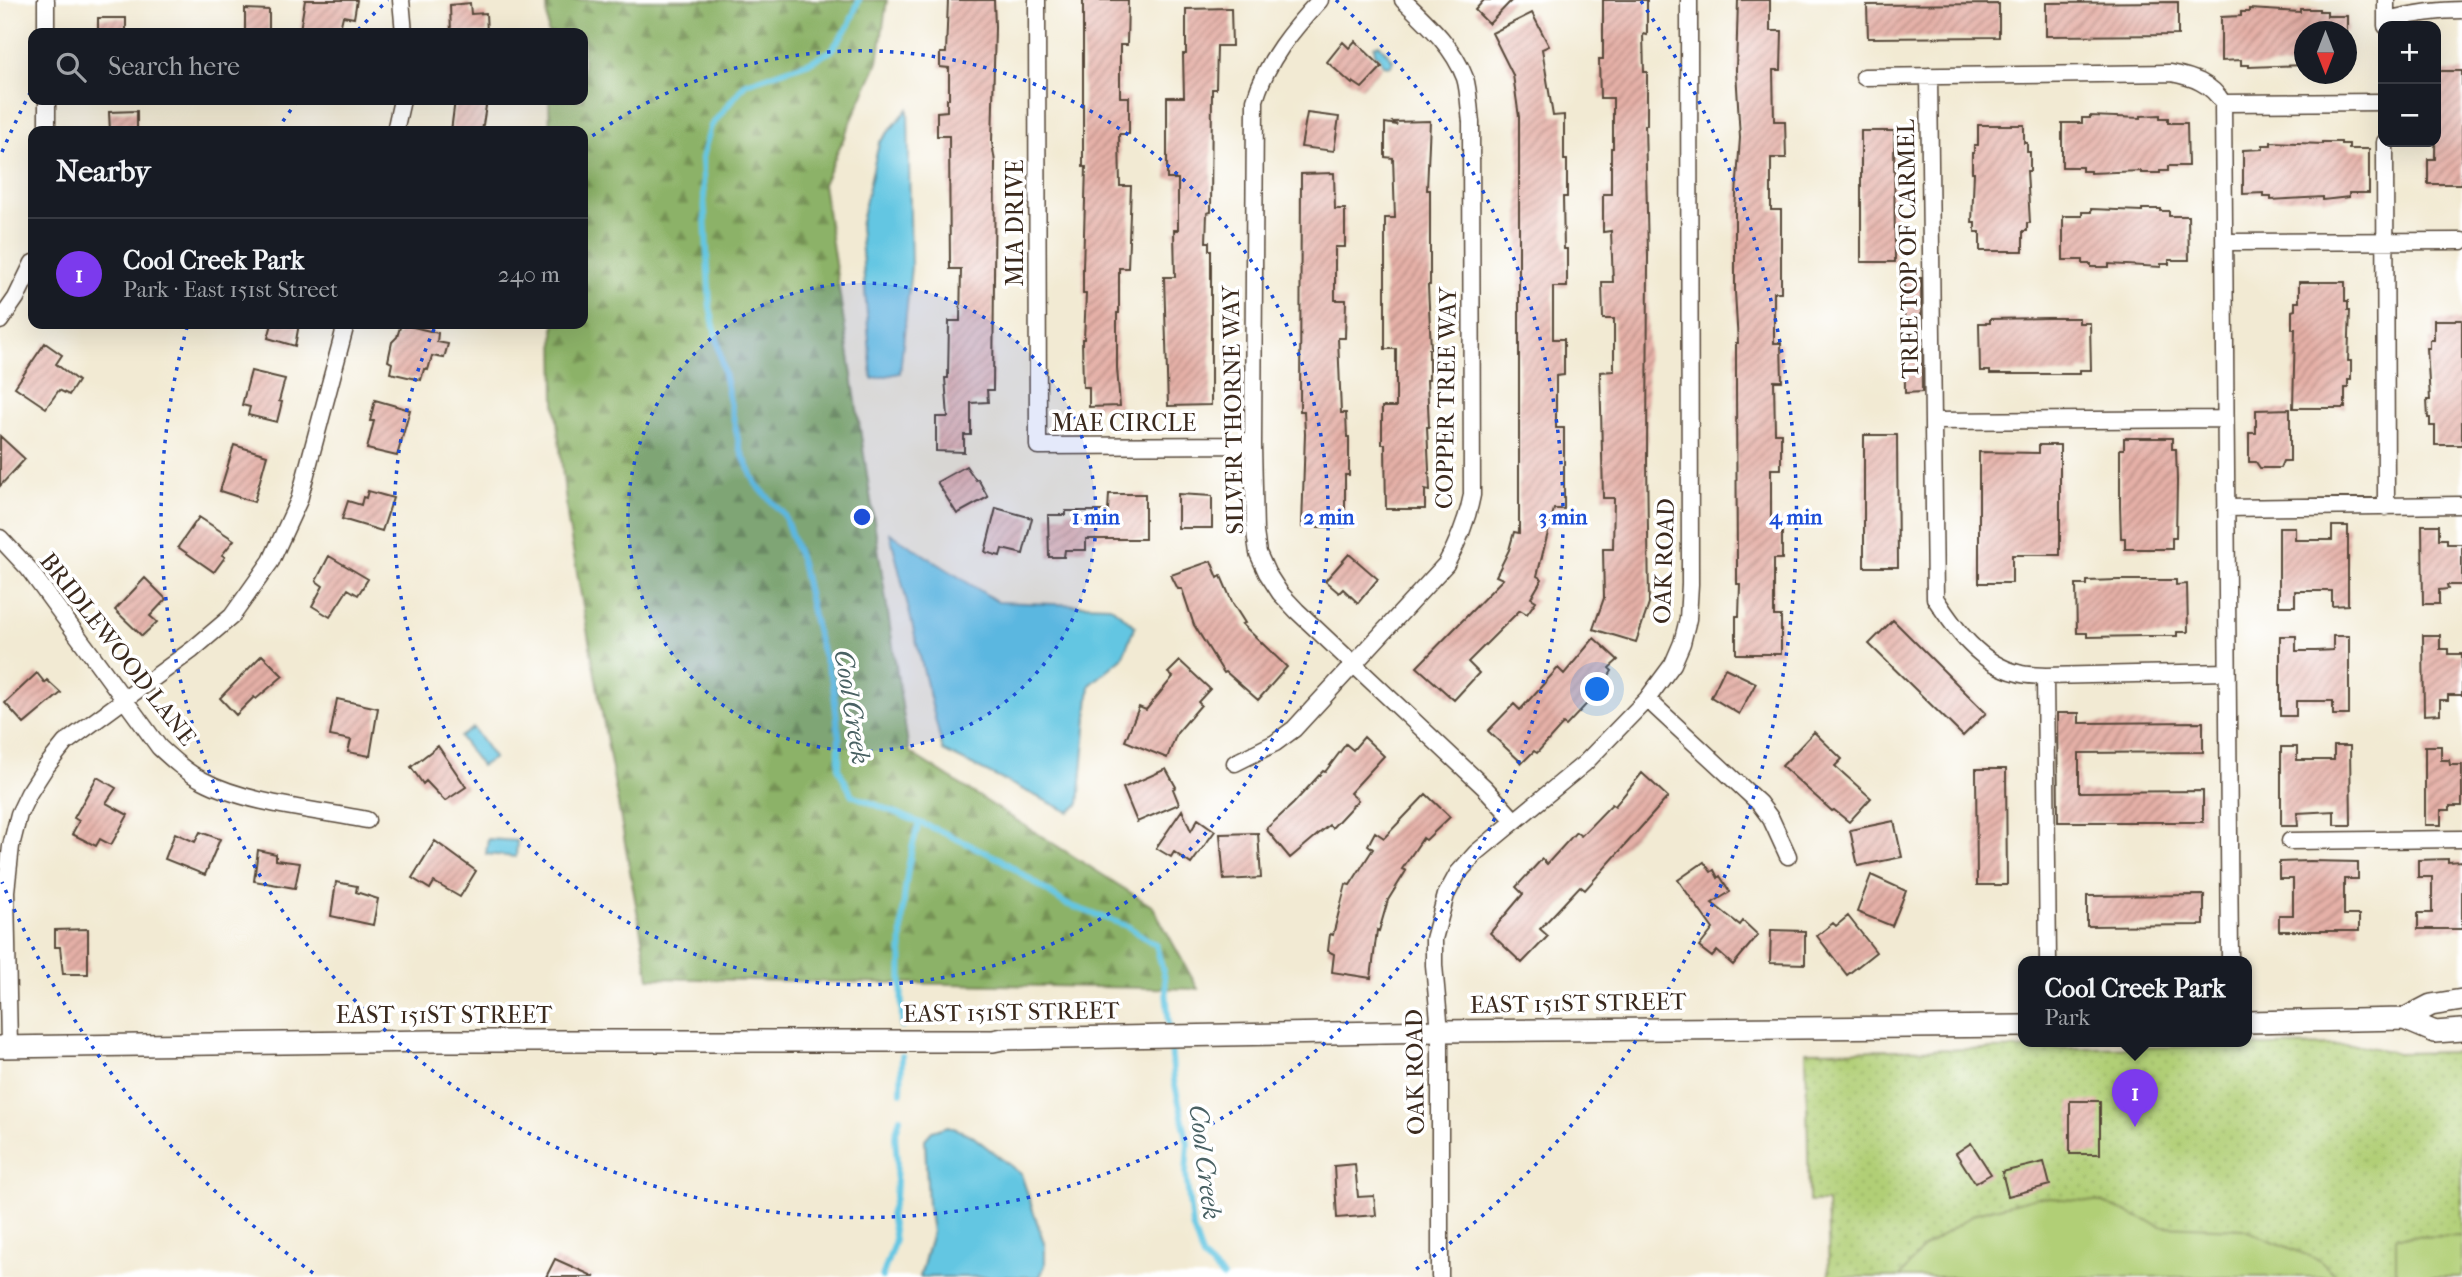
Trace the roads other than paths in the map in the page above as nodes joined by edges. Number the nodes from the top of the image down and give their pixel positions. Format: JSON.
{"nodes":[{"id":1,"x":46,"y":0,"type":"edge"},
{"id":2,"x":401,"y":0,"type":"edge"},
{"id":3,"x":1037,"y":0,"type":"edge"},
{"id":4,"x":1320,"y":0,"type":"edge"},
{"id":5,"x":1403,"y":0,"type":"edge"},
{"id":6,"x":1689,"y":0,"type":"edge"},
{"id":7,"x":2386,"y":0,"type":"edge"},
{"id":8,"x":2462,"y":10,"type":"edge"},
{"id":9,"x":2386,"y":21,"type":"edge"},
{"id":10,"x":2393,"y":21,"type":"edge"},
{"id":11,"x":46,"y":28,"type":"edge"},
{"id":12,"x":404,"y":28,"type":"edge"},
{"id":13,"x":1864,"y":76,"type":"dead end"},
{"id":14,"x":1929,"y":76,"type":"junction"},
{"id":15,"x":2378,"y":102,"type":"edge"},
{"id":16,"x":2223,"y":103,"type":"junction"},
{"id":17,"x":47,"y":105,"type":"edge"},
{"id":18,"x":401,"y":105,"type":"edge"},
{"id":19,"x":47,"y":126,"type":"edge"},
{"id":20,"x":397,"y":126,"type":"edge"},
{"id":21,"x":2385,"y":147,"type":"edge"},
{"id":22,"x":2462,"y":241,"type":"edge"},
{"id":23,"x":2224,"y":242,"type":"junction"},
{"id":24,"x":2385,"y":242,"type":"junction"},
{"id":25,"x":28,"y":273,"type":"edge"},
{"id":26,"x":0,"y":321,"type":"edge"},
{"id":27,"x":345,"y":329,"type":"edge"},
{"id":28,"x":2225,"y":419,"type":"junction"},
{"id":29,"x":1933,"y":421,"type":"junction"},
{"id":30,"x":1253,"y":445,"type":"junction"},
{"id":31,"x":1038,"y":446,"type":"joint"},
{"id":32,"x":2462,"y":505,"type":"edge"},
{"id":33,"x":2386,"y":507,"type":"junction"},
{"id":34,"x":2226,"y":508,"type":"junction"},
{"id":35,"x":0,"y":538,"type":"edge"},
{"id":36,"x":1354,"y":665,"type":"junction"},
{"id":37,"x":2227,"y":672,"type":"junction"},
{"id":38,"x":2045,"y":676,"type":"junction"},
{"id":39,"x":1647,"y":699,"type":"junction"},
{"id":40,"x":123,"y":700,"type":"junction"},
{"id":41,"x":1235,"y":762,"type":"dead end"},
{"id":42,"x":367,"y":820,"type":"dead end"},
{"id":43,"x":1514,"y":820,"type":"junction"},
{"id":44,"x":2462,"y":839,"type":"edge"},
{"id":45,"x":2290,"y":841,"type":"dead end"},
{"id":46,"x":1788,"y":856,"type":"dead end"},
{"id":47,"x":2048,"y":956,"type":"edge"},
{"id":48,"x":2230,"y":956,"type":"edge"},
{"id":49,"x":2462,"y":1000,"type":"edge"},
{"id":50,"x":2404,"y":1019,"type":"junction"},
{"id":51,"x":2252,"y":1022,"type":"edge"},
{"id":52,"x":2018,"y":1026,"type":"edge"},
{"id":53,"x":2462,"y":1030,"type":"edge"},
{"id":54,"x":1440,"y":1031,"type":"junction"},
{"id":55,"x":4,"y":1047,"type":"edge"},
{"id":56,"x":1440,"y":1277,"type":"edge"}],
"edges":[{"from":1,"to":11,"type":"street"},
{"from":2,"to":12,"type":"street"},
{"from":3,"to":31,"type":"street","name":"MIA DRIVE"},
{"from":4,"to":30,"type":"street","name":"SILVER THORNE WAY"},
{"from":5,"to":36,"type":"street","name":"COPPER TREE WAY"},
{"from":6,"to":39,"type":"street","name":"OAK ROAD"},
{"from":7,"to":9,"type":"street"},
{"from":8,"to":10,"type":"street"},
{"from":13,"to":14,"type":"street"},
{"from":14,"to":16,"type":"street"},
{"from":14,"to":29,"type":"street","name":"TREE TOP OF CARMEL"},
{"from":15,"to":16,"type":"street"},
{"from":16,"to":23,"type":"street"},
{"from":17,"to":19,"type":"street"},
{"from":18,"to":20,"type":"street"},
{"from":21,"to":24,"type":"street"},
{"from":22,"to":24,"type":"street"},
{"from":23,"to":24,"type":"street"},
{"from":23,"to":28,"type":"street"},
{"from":24,"to":33,"type":"street"},
{"from":25,"to":26,"type":"street"},
{"from":27,"to":40,"type":"street"},
{"from":28,"to":29,"type":"street"},
{"from":28,"to":34,"type":"street"},
{"from":29,"to":38,"type":"street","name":"TREE TOP OF CARMEL"},
{"from":30,"to":31,"type":"street","name":"MAE CIRCLE"},
{"from":30,"to":36,"type":"street","name":"SILVER THORNE WAY"},
{"from":32,"to":33,"type":"street"},
{"from":33,"to":34,"type":"street"},
{"from":34,"to":37,"type":"street"},
{"from":35,"to":40,"type":"street","name":"BRIDLEWOOD LANE"},
{"from":36,"to":41,"type":"street","name":"COPPER TREE WAY"},
{"from":36,"to":43,"type":"street","name":"SILVER THORNE WAY"},
{"from":37,"to":38,"type":"street","name":"TREE TOP OF CARMEL"},
{"from":37,"to":48,"type":"street"},
{"from":38,"to":47,"type":"street"},
{"from":39,"to":43,"type":"street","name":"OAK ROAD"},
{"from":39,"to":46,"type":"street"},
{"from":40,"to":42,"type":"street","name":"BRIDLEWOOD LANE"},
{"from":40,"to":55,"type":"street"},
{"from":43,"to":54,"type":"street","name":"OAK ROAD"},
{"from":44,"to":45,"type":"street"},
{"from":49,"to":50,"type":"street"},
{"from":50,"to":51,"type":"street"},
{"from":50,"to":53,"type":"street"},
{"from":52,"to":54,"type":"street","name":"EAST 151ST STREET"},
{"from":54,"to":55,"type":"street","name":"EAST 151ST STREET"},
{"from":54,"to":56,"type":"street","name":"OAK ROAD"}]}
